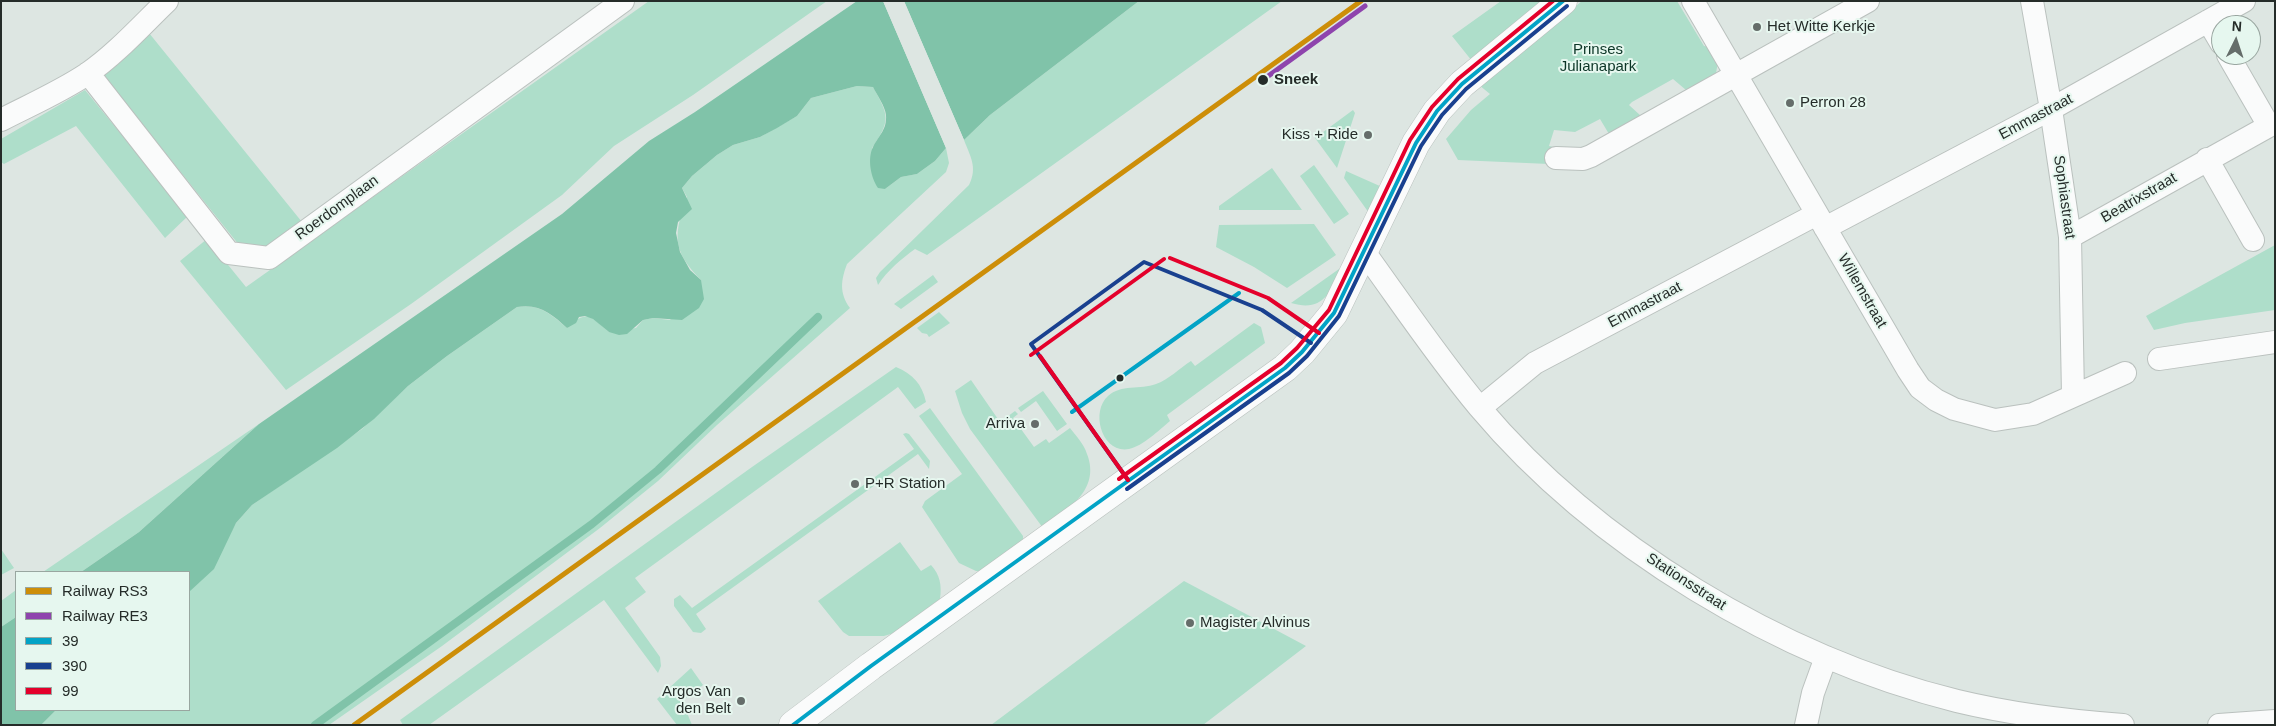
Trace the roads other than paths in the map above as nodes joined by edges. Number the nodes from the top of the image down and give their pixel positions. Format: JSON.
{"nodes":[{"id":1,"x":167,"y":1,"type":"edge"},
{"id":2,"x":1563,"y":1,"type":"edge"},
{"id":3,"x":1693,"y":1,"type":"edge"},
{"id":4,"x":1868,"y":1,"type":"edge"},
{"id":5,"x":2032,"y":1,"type":"edge"},
{"id":6,"x":2244,"y":1,"type":"edge"},
{"id":7,"x":616,"y":3,"type":"edge"},
{"id":8,"x":2208,"y":21,"type":"junction"},
{"id":9,"x":2211,"y":26,"type":"edge"},
{"id":10,"x":2234,"y":65,"type":"edge"},
{"id":11,"x":88,"y":74,"type":"junction"},
{"id":12,"x":1736,"y":75,"type":"junction"},
{"id":13,"x":2051,"y":109,"type":"junction"},
{"id":14,"x":1,"y":120,"type":"edge"},
{"id":15,"x":1556,"y":158,"type":"dead end"},
{"id":16,"x":2208,"y":159,"type":"junction"},
{"id":17,"x":1821,"y":221,"type":"junction"},
{"id":18,"x":2070,"y":237,"type":"junction"},
{"id":19,"x":2253,"y":240,"type":"dead end"},
{"id":20,"x":1365,"y":253,"type":"junction"},
{"id":21,"x":2275,"y":342,"type":"edge"},
{"id":22,"x":2159,"y":359,"type":"dead end"},
{"id":23,"x":2125,"y":373,"type":"dead end"},
{"id":24,"x":2073,"y":395,"type":"junction"},
{"id":25,"x":1480,"y":408,"type":"junction"},
{"id":26,"x":1826,"y":657,"type":"junction"},
{"id":27,"x":2275,"y":722,"type":"edge"},
{"id":28,"x":2108,"y":724,"type":"edge"},
{"id":29,"x":793,"y":725,"type":"edge"},
{"id":30,"x":1806,"y":725,"type":"edge"},
{"id":31,"x":2220,"y":725,"type":"edge"}],
"edges":[{"from":1,"to":11,"type":"street"},
{"from":2,"to":20,"type":"main road"},
{"from":3,"to":12,"type":"street","name":"Willemstraat"},
{"from":4,"to":12,"type":"street"},
{"from":5,"to":13,"type":"street","name":"Sophiastraat"},
{"from":6,"to":8,"type":"street","name":"Emmastraat"},
{"from":7,"to":11,"type":"street","name":"Roerdomplaan"},
{"from":8,"to":9,"type":"street"},
{"from":8,"to":13,"type":"street","name":"Emmastraat"},
{"from":10,"to":16,"type":"street","name":"Beatrixstraat"},
{"from":11,"to":14,"type":"street"},
{"from":12,"to":15,"type":"street"},
{"from":12,"to":17,"type":"street","name":"Willemstraat"},
{"from":13,"to":17,"type":"street","name":"Emmastraat"},
{"from":13,"to":18,"type":"street","name":"Sophiastraat"},
{"from":16,"to":18,"type":"street","name":"Beatrixstraat"},
{"from":16,"to":19,"type":"street"},
{"from":17,"to":24,"type":"street","name":"Willemstraat"},
{"from":17,"to":25,"type":"street","name":"Emmastraat"},
{"from":18,"to":24,"type":"street","name":"Sophiastraat"},
{"from":20,"to":25,"type":"street","name":"Stationsstraat"},
{"from":20,"to":29,"type":"main road"},
{"from":21,"to":22,"type":"street"},
{"from":23,"to":24,"type":"street","name":"Willemstraat"},
{"from":25,"to":26,"type":"street","name":"Stationsstraat"},
{"from":26,"to":28,"type":"street","name":"Stationsstraat"},
{"from":26,"to":30,"type":"street"},
{"from":27,"to":31,"type":"street"}]}
